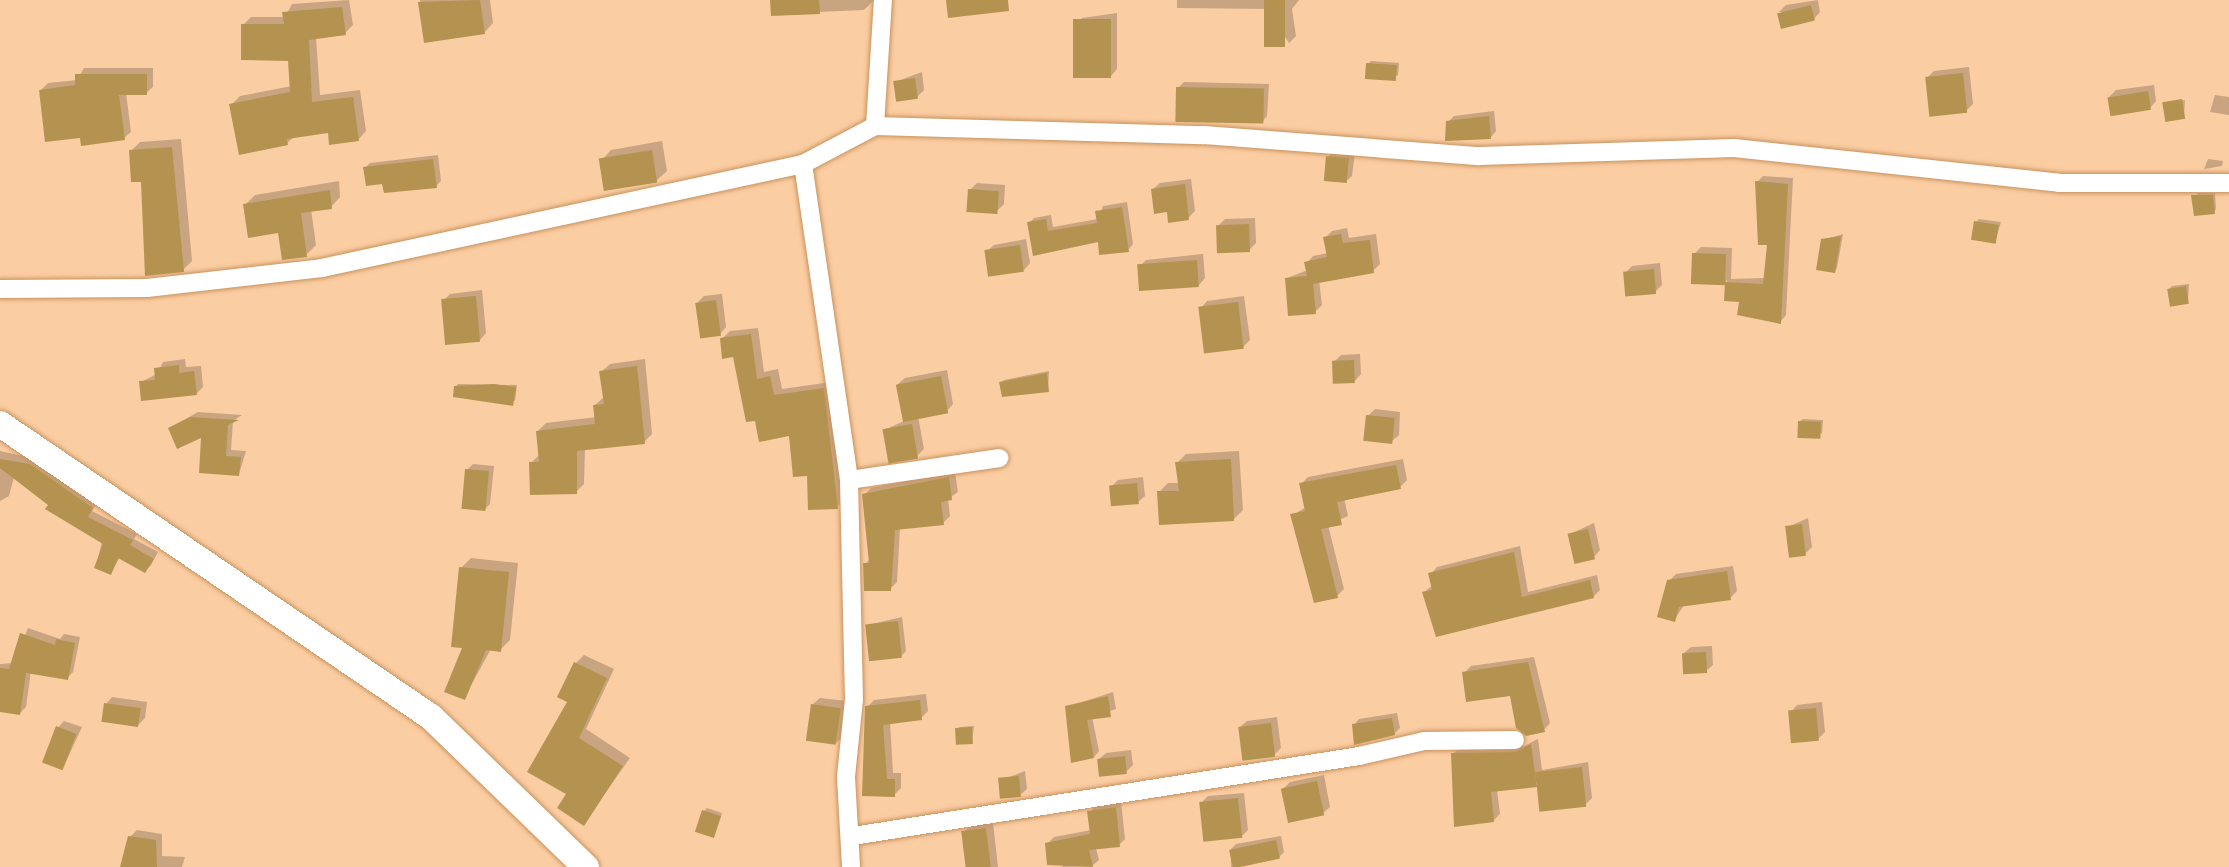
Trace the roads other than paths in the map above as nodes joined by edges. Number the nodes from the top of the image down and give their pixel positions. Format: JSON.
{"nodes":[{"id":1,"x":883,"y":0,"type":"edge"},
{"id":2,"x":875,"y":126,"type":"junction"},
{"id":3,"x":803,"y":164,"type":"junction"},
{"id":4,"x":2229,"y":183,"type":"edge"},
{"id":5,"x":0,"y":289,"type":"edge"},
{"id":6,"x":0,"y":424,"type":"edge"},
{"id":7,"x":999,"y":458,"type":"dead end"},
{"id":8,"x":849,"y":480,"type":"junction"},
{"id":9,"x":1515,"y":740,"type":"dead end"},
{"id":10,"x":853,"y":836,"type":"junction"},
{"id":11,"x":586,"y":867,"type":"edge"},
{"id":12,"x":851,"y":867,"type":"edge"}],
"edges":[{"from":1,"to":2,"type":"street"},
{"from":2,"to":3,"type":"street"},
{"from":2,"to":4,"type":"street"},
{"from":3,"to":5,"type":"street"},
{"from":3,"to":8,"type":"street"},
{"from":6,"to":11,"type":"main road"},
{"from":7,"to":8,"type":"street"},
{"from":8,"to":10,"type":"street"},
{"from":9,"to":10,"type":"street"},
{"from":10,"to":12,"type":"street"}]}
